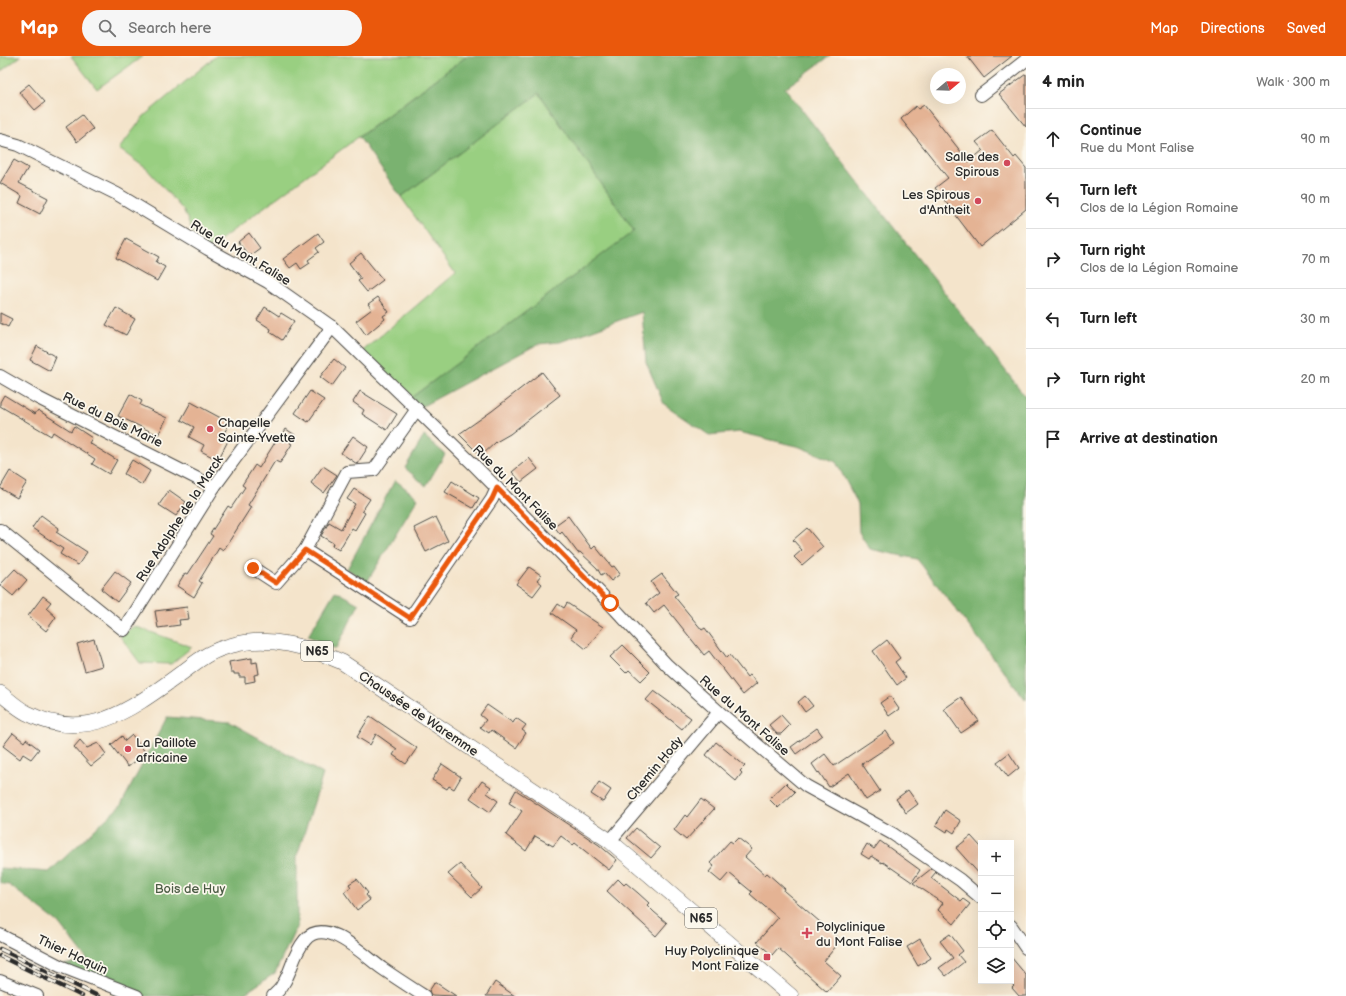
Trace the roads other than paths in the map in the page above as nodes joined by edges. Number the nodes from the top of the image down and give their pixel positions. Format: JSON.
{"nodes":[{"id":1,"x":1026,"y":60,"type":"edge"},
{"id":2,"x":981,"y":95,"type":"dead end"},
{"id":3,"x":0,"y":140,"type":"edge"},
{"id":4,"x":332,"y":327,"type":"junction"},
{"id":5,"x":0,"y":376,"type":"edge"},
{"id":6,"x":417,"y":409,"type":"junction"},
{"id":7,"x":214,"y":487,"type":"junction"},
{"id":8,"x":497,"y":488,"type":"junction"},
{"id":9,"x":0,"y":530,"type":"edge"},
{"id":10,"x":305,"y":550,"type":"junction"},
{"id":11,"x":253,"y":568,"type":"dead end"},
{"id":12,"x":0,"y":693,"type":"edge"},
{"id":13,"x":719,"y":712,"type":"junction"},
{"id":14,"x":610,"y":841,"type":"junction"},
{"id":15,"x":978,"y":895,"type":"edge"},
{"id":16,"x":1014,"y":930,"type":"edge"},
{"id":17,"x":0,"y":935,"type":"edge"},
{"id":18,"x":1026,"y":948,"type":"edge"},
{"id":19,"x":0,"y":981,"type":"edge"},
{"id":20,"x":37,"y":996,"type":"edge"},
{"id":21,"x":137,"y":996,"type":"edge"},
{"id":22,"x":273,"y":996,"type":"edge"},
{"id":23,"x":424,"y":996,"type":"edge"},
{"id":24,"x":791,"y":996,"type":"edge"}],
"edges":[{"from":1,"to":2,"type":"street"},
{"from":3,"to":4,"type":"street","name":"Rue du Mont Falise"},
{"from":4,"to":6,"type":"street","name":"Rue du Mont Falise"},
{"from":4,"to":7,"type":"street","name":"Rue Adolphe de la Marck"},
{"from":5,"to":7,"type":"street","name":"Rue du Bois Marie"},
{"from":6,"to":8,"type":"street","name":"Rue du Mont Falise"},
{"from":6,"to":10,"type":"street"},
{"from":7,"to":9,"type":"street","name":"Rue Adolphe de la Marck"},
{"from":8,"to":10,"type":"street"},
{"from":8,"to":13,"type":"street","name":"Rue du Mont Falise"},
{"from":10,"to":11,"type":"street"},
{"from":12,"to":14,"type":"main road","name":"Chaussée de Waremme","number":"N65"},
{"from":13,"to":14,"type":"street","name":"Chemin Hody"},
{"from":13,"to":15,"type":"street","name":"Rue du Mont Falise"},
{"from":14,"to":24,"type":"main road","name":"Chaussée de Waremme","number":"N65"},
{"from":16,"to":18,"type":"street"},
{"from":17,"to":21,"type":"street","name":"Thier Haquin"},
{"from":19,"to":20,"type":"street"},
{"from":22,"to":23,"type":"street"}]}
